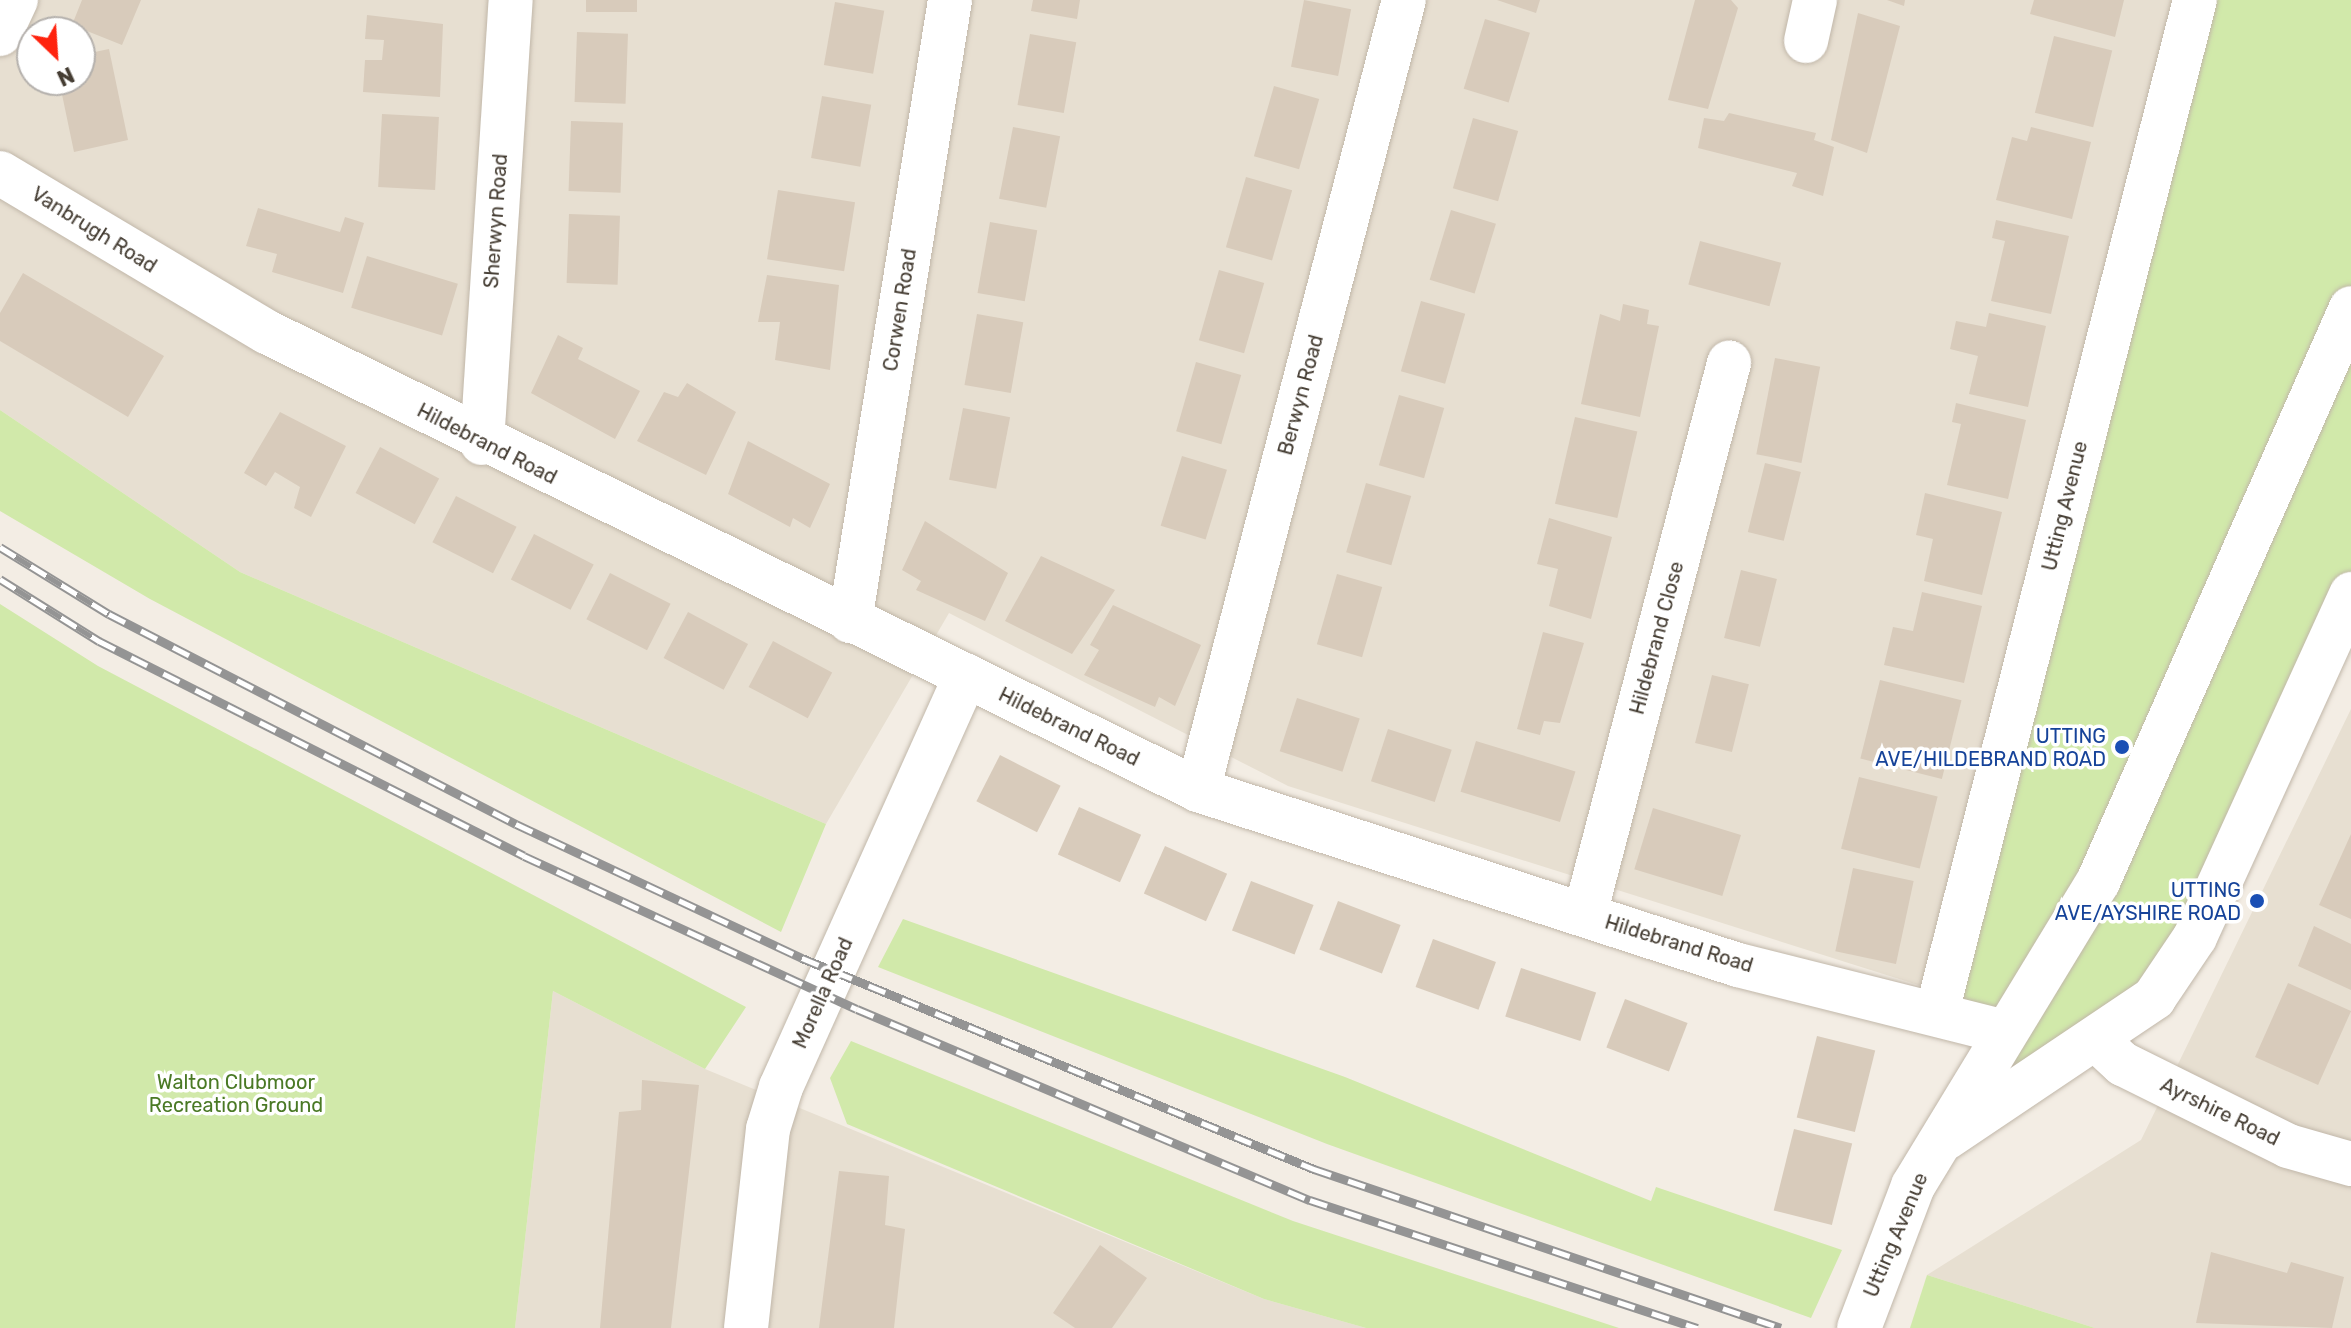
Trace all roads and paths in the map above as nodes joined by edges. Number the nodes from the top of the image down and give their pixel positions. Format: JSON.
{"nodes":[{"id":1,"x":16,"y":0,"type":"edge"},
{"id":2,"x":511,"y":0,"type":"edge"},
{"id":3,"x":950,"y":0,"type":"edge"},
{"id":4,"x":1404,"y":0,"type":"edge"},
{"id":5,"x":2195,"y":0,"type":"edge"},
{"id":6,"x":0,"y":34,"type":"edge"},
{"id":7,"x":0,"y":173,"type":"edge"},
{"id":8,"x":188,"y":288,"type":"joint"},
{"id":9,"x":2351,"y":308,"type":"edge"},
{"id":10,"x":1729,"y":363,"type":"dead end"},
{"id":11,"x":482,"y":443,"type":"junction"},
{"id":12,"x":2351,"y":594,"type":"edge"},
{"id":13,"x":850,"y":621,"type":"junction"},
{"id":14,"x":966,"y":676,"type":"junction"},
{"id":15,"x":1198,"y":790,"type":"junction"},
{"id":16,"x":1585,"y":914,"type":"junction"},
{"id":17,"x":1937,"y":1012,"type":"junction"},
{"id":18,"x":2004,"y":1032,"type":"junction"},
{"id":19,"x":2099,"y":1042,"type":"junction"},
{"id":20,"x":2048,"y":1071,"type":"junction"},
{"id":21,"x":1937,"y":1144,"type":"junction"},
{"id":22,"x":2351,"y":1164,"type":"edge"},
{"id":23,"x":746,"y":1328,"type":"edge"},
{"id":24,"x":1859,"y":1328,"type":"edge"}],
"edges":[{"from":1,"to":6,"type":"street"},
{"from":2,"to":11,"type":"street","name":"Sherwyn Road"},
{"from":3,"to":13,"type":"street","name":"Corwen Road"},
{"from":4,"to":15,"type":"street","name":"Berwyn Road"},
{"from":5,"to":17,"type":"street","name":"Utting Avenue"},
{"from":7,"to":8,"type":"street","name":"Vanbrugh Road"},
{"from":8,"to":11,"type":"street","name":"Hildebrand Road"},
{"from":9,"to":18,"type":"street","name":"Utting Avenue"},
{"from":10,"to":16,"type":"street","name":"Hildebrand Close"},
{"from":11,"to":13,"type":"street","name":"Hildebrand Road"},
{"from":12,"to":19,"type":"street"},
{"from":13,"to":14,"type":"street","name":"Hildebrand Road"},
{"from":14,"to":15,"type":"street","name":"Hildebrand Road"},
{"from":14,"to":23,"type":"street","name":"Morella Road"},
{"from":15,"to":16,"type":"street","name":"Hildebrand Road"},
{"from":16,"to":17,"type":"street","name":"Hildebrand Road"},
{"from":17,"to":18,"type":"street","name":"Hildebrand Road"},
{"from":18,"to":20,"type":"street"},
{"from":18,"to":21,"type":"street","name":"Utting Avenue"},
{"from":19,"to":20,"type":"street"},
{"from":19,"to":22,"type":"street","name":"Ayrshire Road"},
{"from":20,"to":21,"type":"street"},
{"from":21,"to":24,"type":"street","name":"Utting Avenue"}]}
